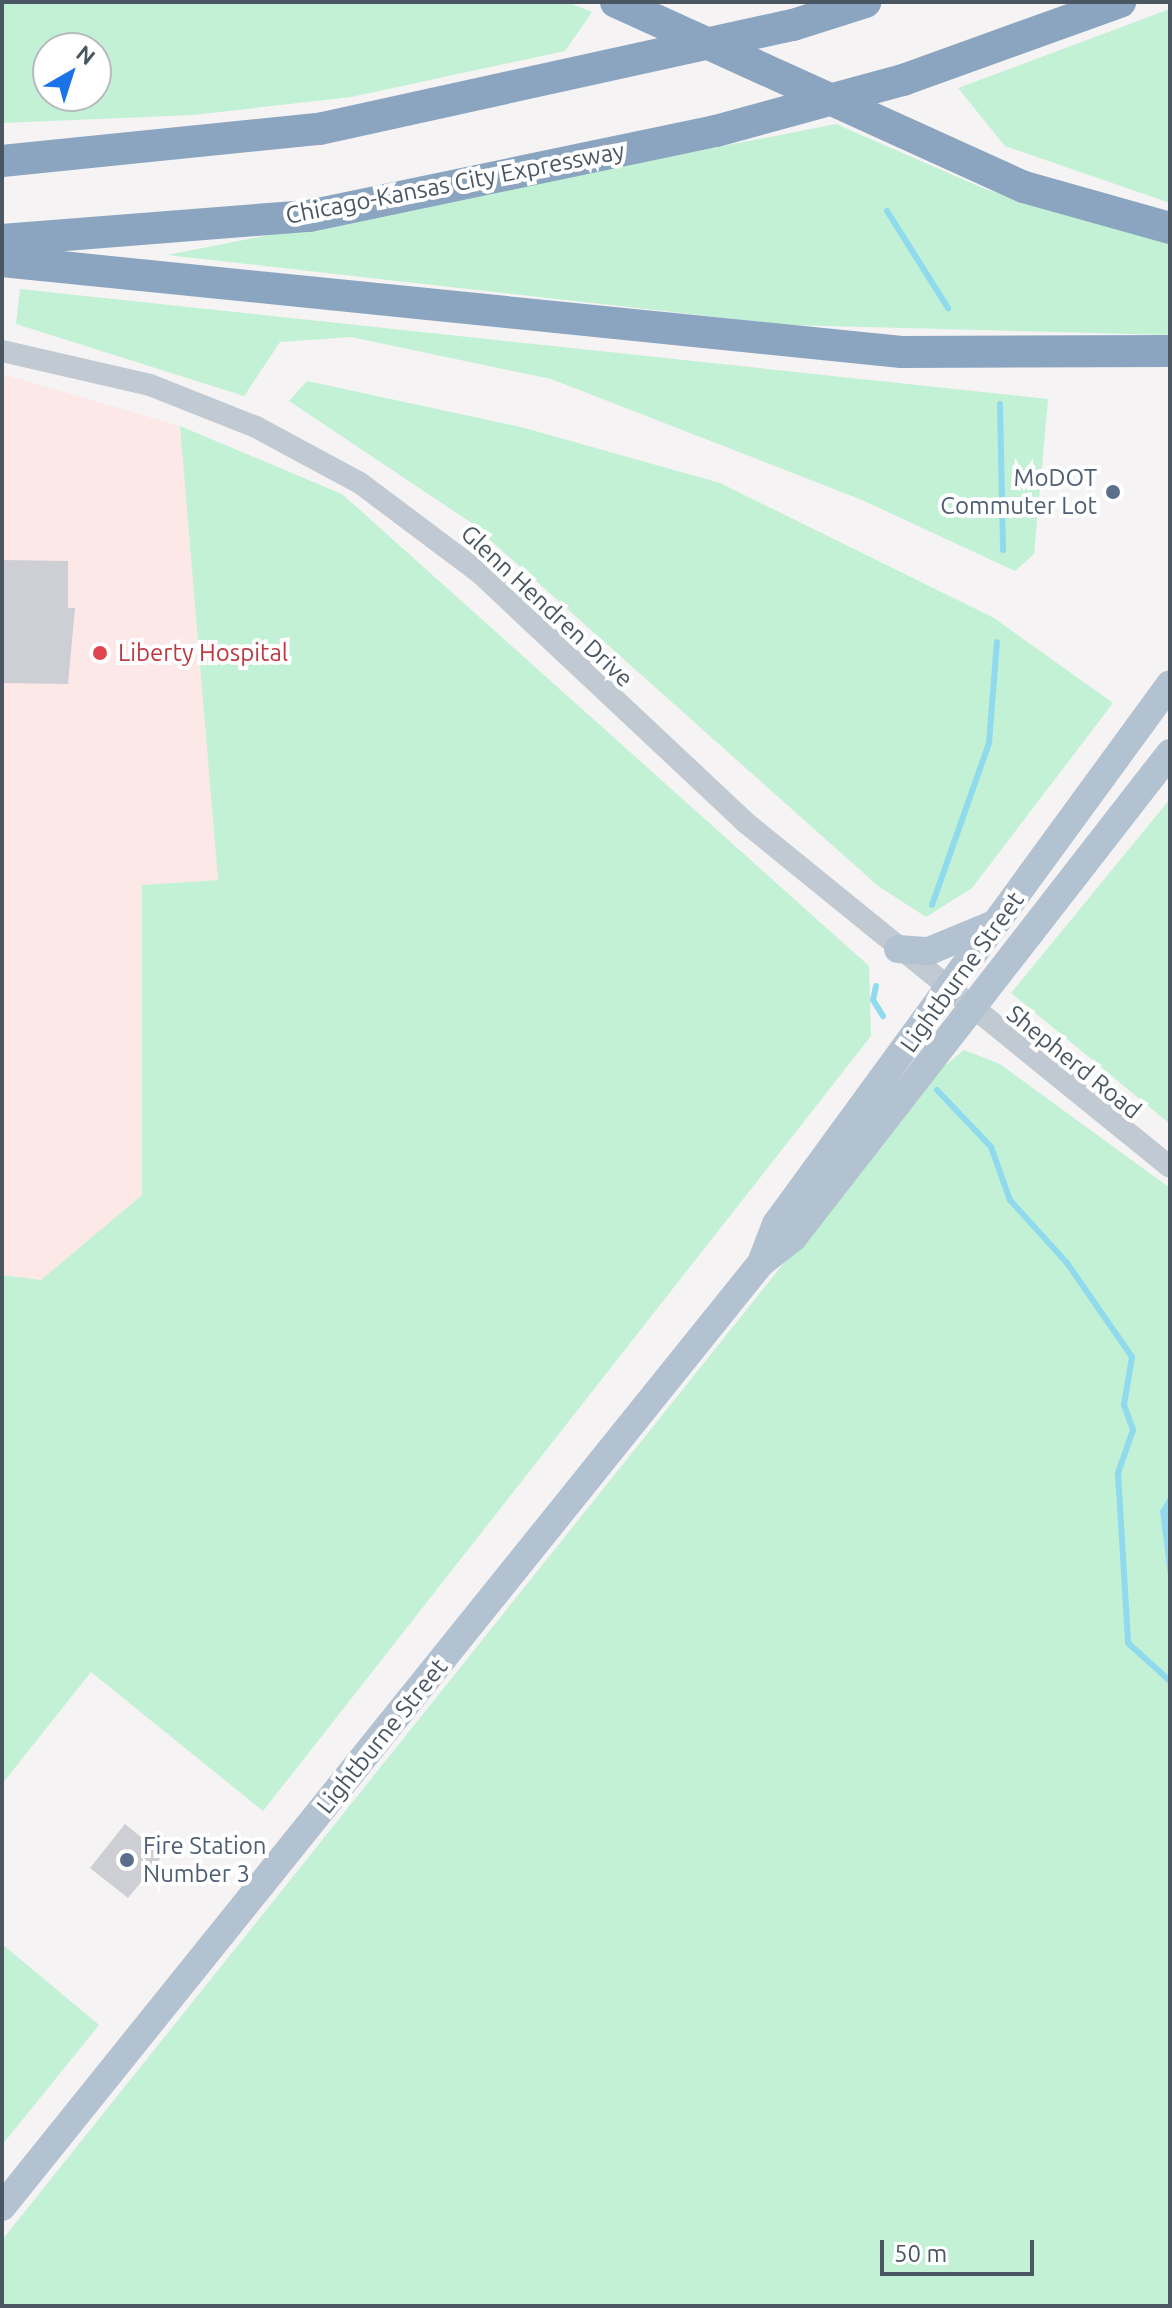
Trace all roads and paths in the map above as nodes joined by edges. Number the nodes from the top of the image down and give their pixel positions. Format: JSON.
{"nodes":[{"id":1,"x":616,"y":2,"type":"edge"},
{"id":2,"x":865,"y":2,"type":"edge"},
{"id":3,"x":1120,"y":2,"type":"edge"},
{"id":4,"x":2,"y":161,"type":"edge"},
{"id":5,"x":1170,"y":228,"type":"edge"},
{"id":6,"x":2,"y":240,"type":"edge"},
{"id":7,"x":2,"y":261,"type":"edge"},
{"id":8,"x":2,"y":351,"type":"edge"},
{"id":9,"x":1170,"y":351,"type":"edge"},
{"id":10,"x":1170,"y":684,"type":"edge"},
{"id":11,"x":1170,"y":753,"type":"edge"},
{"id":12,"x":999,"y":921,"type":"junction"},
{"id":13,"x":898,"y":949,"type":"junction"},
{"id":14,"x":948,"y":993,"type":"junction"},
{"id":15,"x":971,"y":1013,"type":"junction"},
{"id":16,"x":1170,"y":1167,"type":"edge"},
{"id":17,"x":761,"y":1263,"type":"junction"},
{"id":18,"x":2,"y":2207,"type":"edge"}],
"edges":[{"from":1,"to":5,"type":"highway"},
{"from":2,"to":4,"type":"highway"},
{"from":3,"to":6,"type":"highway","name":"Chicago-Kansas City Expressway"},
{"from":7,"to":9,"type":"highway"},
{"from":8,"to":13,"type":"street","name":"Glenn Hendren Drive"},
{"from":10,"to":12,"type":"main road","name":"Lightburne Street"},
{"from":11,"to":15,"type":"main road","name":"Lightburne Street"},
{"from":12,"to":13,"type":"main road"},
{"from":12,"to":14,"type":"main road","name":"Lightburne Street"},
{"from":13,"to":14,"type":"street","name":"Glenn Hendren Drive"},
{"from":14,"to":15,"type":"street","name":"Shepherd Road"},
{"from":14,"to":17,"type":"main road","name":"Lightburne Street"},
{"from":15,"to":16,"type":"street","name":"Shepherd Road"},
{"from":15,"to":17,"type":"main road","name":"Lightburne Street"},
{"from":17,"to":18,"type":"main road","name":"Lightburne Street"}]}
